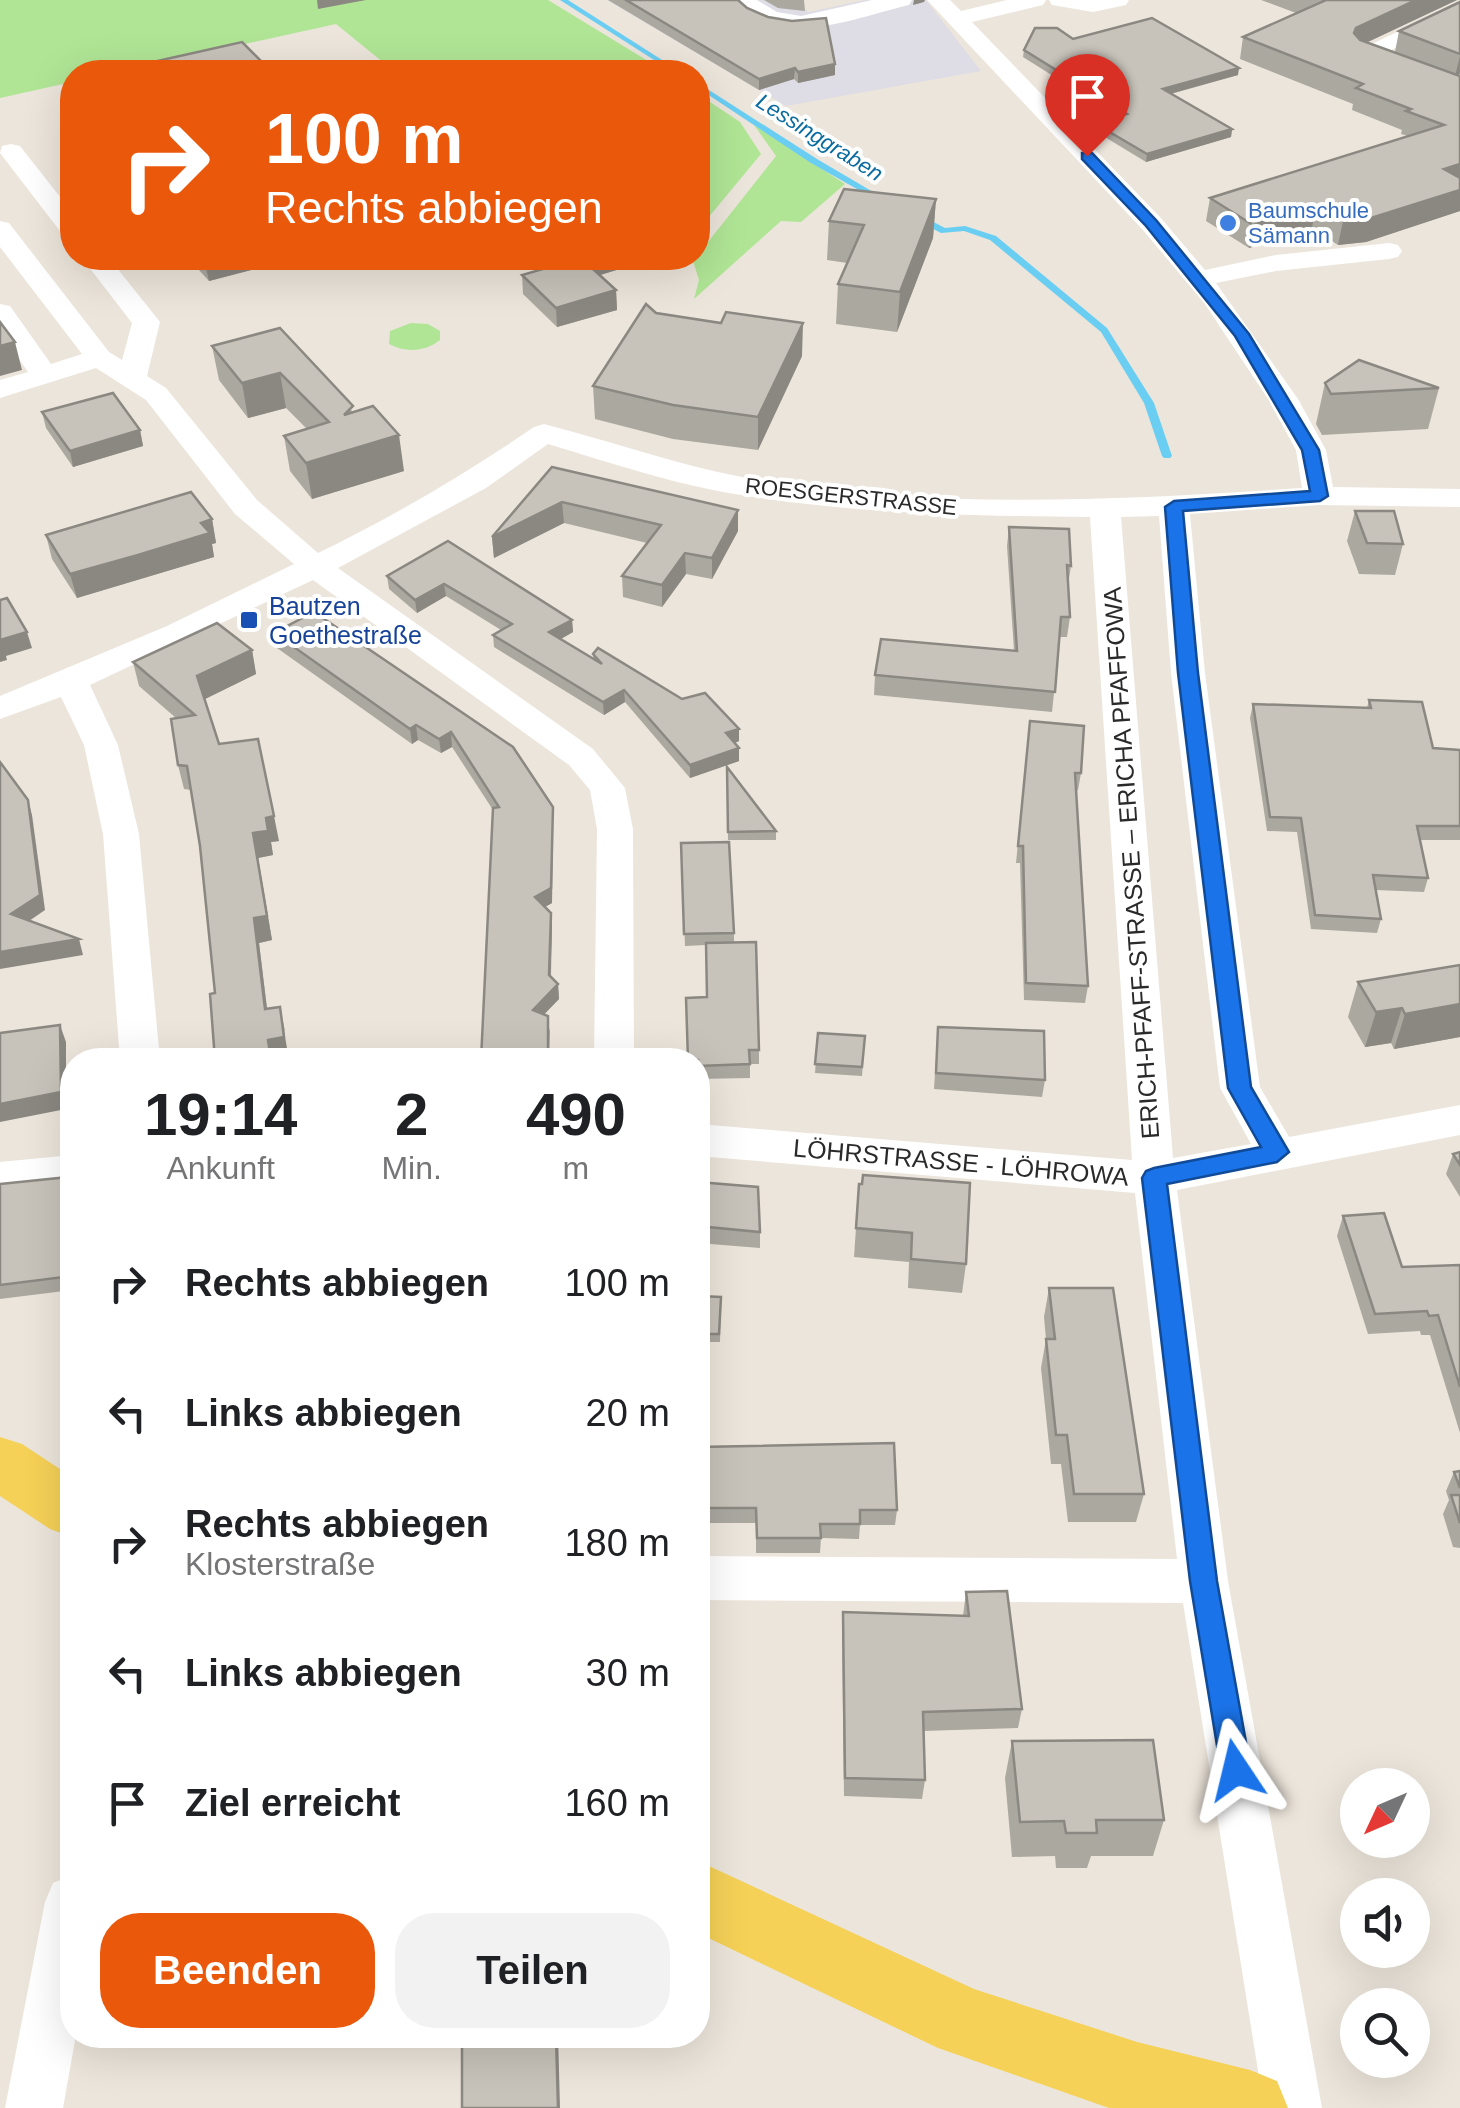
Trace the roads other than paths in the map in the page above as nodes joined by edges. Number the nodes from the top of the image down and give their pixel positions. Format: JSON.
{"nodes":[{"id":1,"x":742,"y":0,"type":"edge"},
{"id":2,"x":901,"y":0,"type":"edge"},
{"id":3,"x":1035,"y":0,"type":"edge"},
{"id":4,"x":1060,"y":0,"type":"edge"},
{"id":5,"x":1118,"y":0,"type":"edge"},
{"id":6,"x":948,"y":9,"type":"edge"},
{"id":7,"x":1460,"y":10,"type":"edge"},
{"id":8,"x":1460,"y":90,"type":"edge"},
{"id":9,"x":11,"y":151,"type":"dead end"},
{"id":10,"x":60,"y":214,"type":"edge"},
{"id":11,"x":1151,"y":223,"type":"junction"},
{"id":12,"x":1122,"y":228,"type":"dead end"},
{"id":13,"x":0,"y":229,"type":"edge"},
{"id":14,"x":1390,"y":251,"type":"dead end"},
{"id":15,"x":105,"y":270,"type":"edge"},
{"id":16,"x":1199,"y":294,"type":"junction"},
{"id":17,"x":0,"y":312,"type":"edge"},
{"id":18,"x":100,"y":358,"type":"junction"},
{"id":19,"x":46,"y":376,"type":"junction"},
{"id":20,"x":132,"y":379,"type":"junction"},
{"id":21,"x":0,"y":389,"type":"edge"},
{"id":22,"x":1320,"y":496,"type":"junction"},
{"id":23,"x":1460,"y":498,"type":"edge"},
{"id":24,"x":1174,"y":507,"type":"junction"},
{"id":25,"x":1105,"y":508,"type":"junction"},
{"id":26,"x":315,"y":566,"type":"junction"},
{"id":27,"x":71,"y":681,"type":"junction"},
{"id":28,"x":5,"y":706,"type":"edge"},
{"id":29,"x":139,"y":1048,"type":"edge"},
{"id":30,"x":614,"y":1048,"type":"edge"},
{"id":31,"x":1460,"y":1120,"type":"edge"},
{"id":32,"x":710,"y":1141,"type":"edge"},
{"id":33,"x":1277,"y":1152,"type":"junction"},
{"id":34,"x":60,"y":1172,"type":"edge"},
{"id":35,"x":0,"y":1178,"type":"edge"},
{"id":36,"x":1154,"y":1178,"type":"junction"},
{"id":37,"x":0,"y":1463,"type":"edge"},
{"id":38,"x":60,"y":1502,"type":"edge"},
{"id":39,"x":710,"y":1578,"type":"edge"},
{"id":40,"x":1204,"y":1581,"type":"junction"},
{"id":41,"x":710,"y":1902,"type":"edge"},
{"id":42,"x":60,"y":1967,"type":"edge"},
{"id":43,"x":34,"y":2108,"type":"edge"},
{"id":44,"x":1250,"y":2108,"type":"edge"},
{"id":45,"x":1293,"y":2108,"type":"edge"}],
"edges":[{"from":1,"to":2,"type":"street"},
{"from":3,"to":6,"type":"street"},
{"from":4,"to":5,"type":"street"},
{"from":6,"to":11,"type":"street"},
{"from":7,"to":8,"type":"street"},
{"from":9,"to":10,"type":"street"},
{"from":11,"to":12,"type":"street"},
{"from":11,"to":16,"type":"street"},
{"from":13,"to":18,"type":"street"},
{"from":14,"to":16,"type":"street"},
{"from":15,"to":20,"type":"street"},
{"from":16,"to":22,"type":"street"},
{"from":17,"to":19,"type":"street"},
{"from":18,"to":19,"type":"street"},
{"from":18,"to":20,"type":"street"},
{"from":19,"to":21,"type":"street"},
{"from":20,"to":26,"type":"street"},
{"from":22,"to":23,"type":"street","name":"ROESGERSTRASSE"},
{"from":22,"to":24,"type":"street","name":"ROESGERSTRASSE"},
{"from":24,"to":25,"type":"street","name":"ROESGERSTRASSE"},
{"from":24,"to":33,"type":"street"},
{"from":25,"to":26,"type":"street","name":"ROESGERSTRASSE"},
{"from":25,"to":36,"type":"street","name":"ERICH-PFAFF-STRASSE – ERICHA PFAFFOWA"},
{"from":26,"to":27,"type":"street"},
{"from":26,"to":30,"type":"street"},
{"from":27,"to":28,"type":"street"},
{"from":27,"to":29,"type":"street"},
{"from":31,"to":33,"type":"street","name":"LÖHRSTRASSE - LÖHROWA"},
{"from":32,"to":36,"type":"street","name":"LÖHRSTRASSE - LÖHROWA"},
{"from":33,"to":36,"type":"street","name":"LÖHRSTRASSE - LÖHROWA"},
{"from":34,"to":35,"type":"street"},
{"from":36,"to":40,"type":"street","name":"ERICH-PFAFF-STRASSE – ERICHA PFAFFOWA"},
{"from":37,"to":38,"type":"main road"},
{"from":39,"to":40,"type":"street"},
{"from":40,"to":45,"type":"street","name":"ERICH-PFAFF-STRASSE – ERICHA PFAFFOWA"},
{"from":41,"to":44,"type":"main road"},
{"from":42,"to":43,"type":"street"}]}
